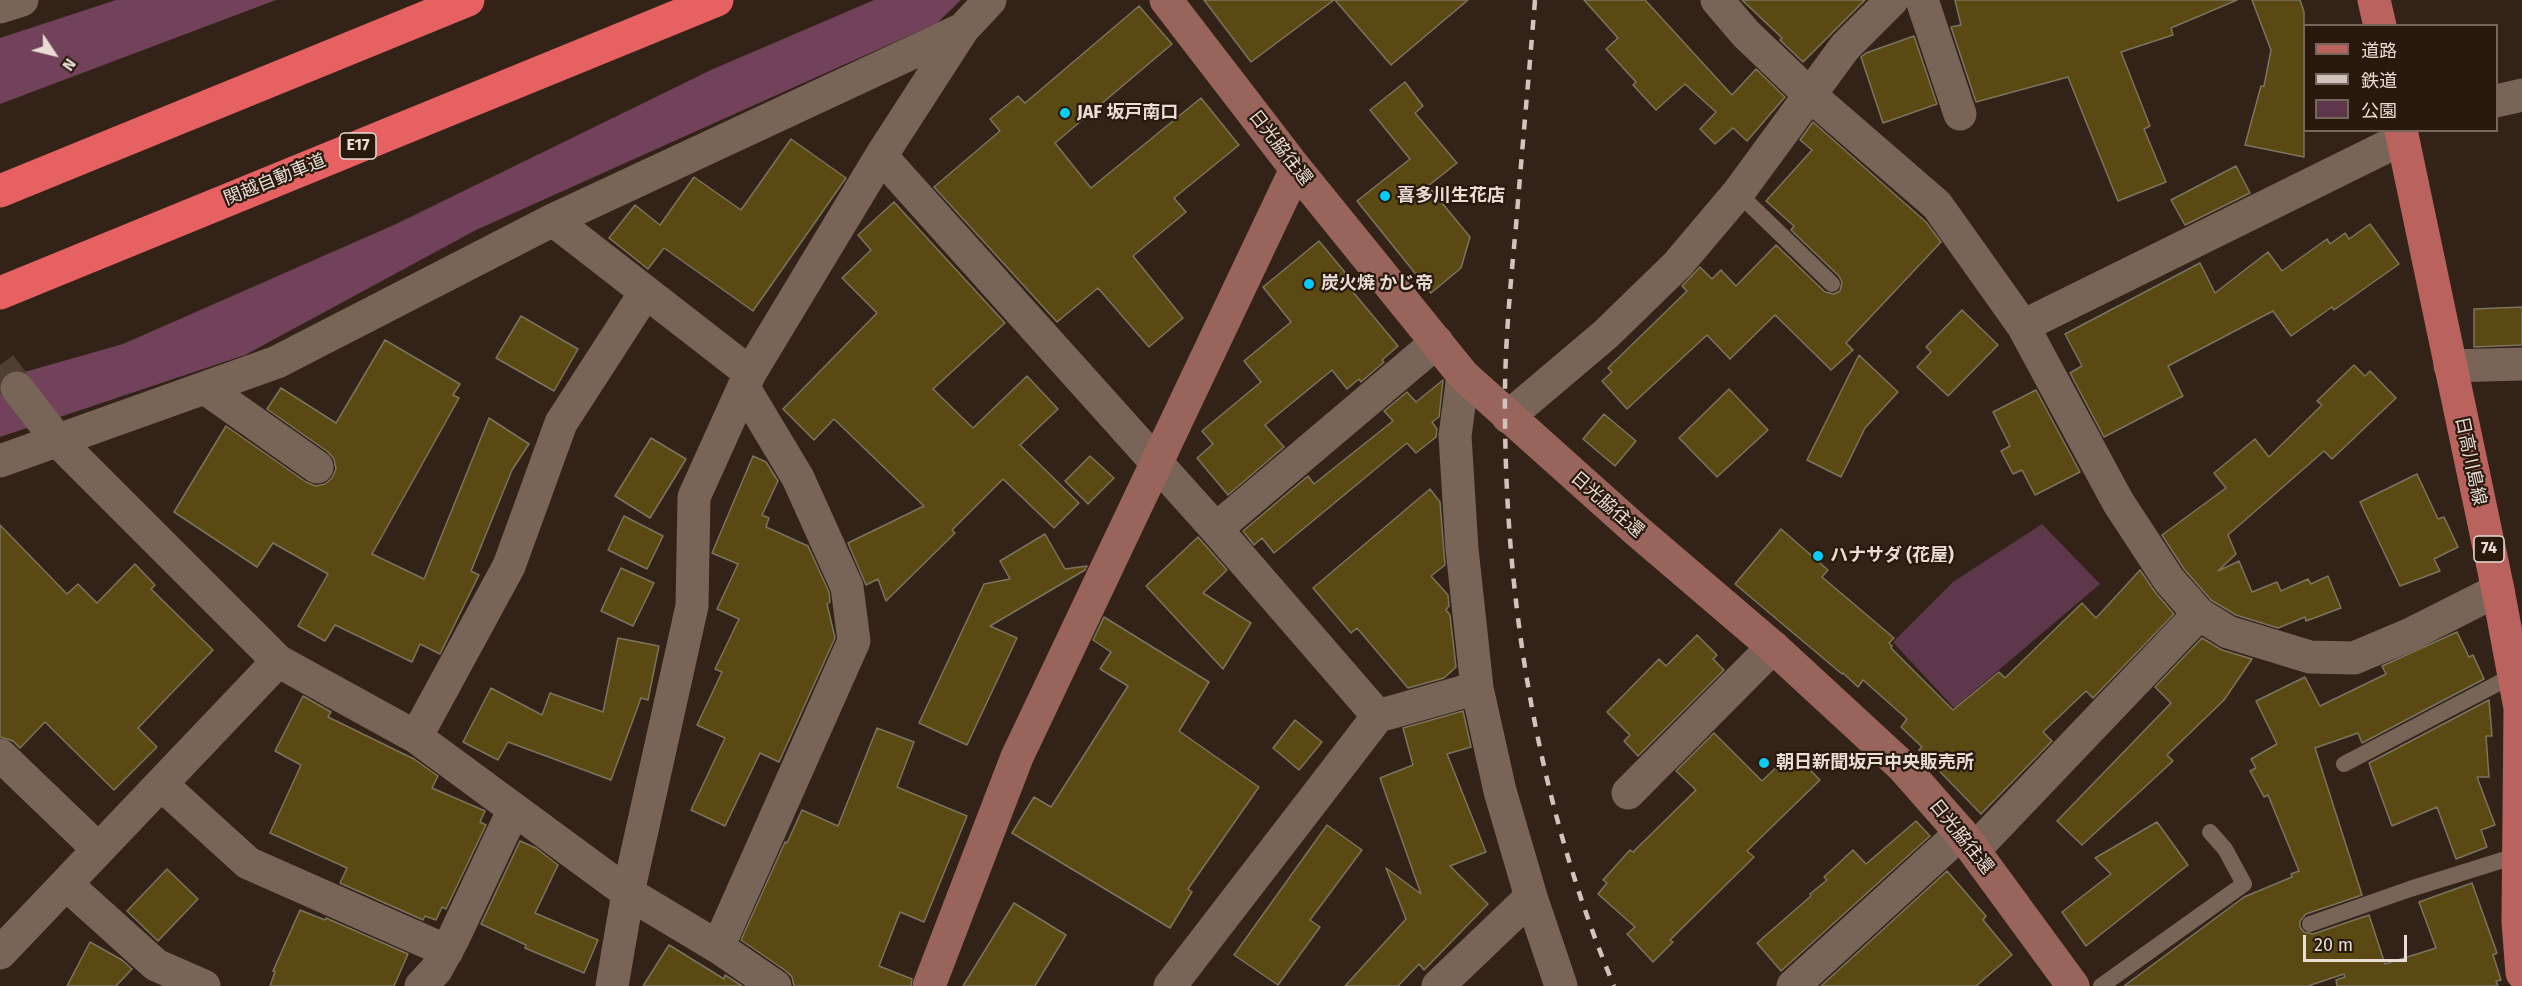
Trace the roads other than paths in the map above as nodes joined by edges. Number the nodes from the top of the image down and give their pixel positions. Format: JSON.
{"nodes":[{"id":1,"x":468,"y":0,"type":"edge"},
{"id":2,"x":717,"y":0,"type":"edge"},
{"id":3,"x":990,"y":0,"type":"edge"},
{"id":4,"x":1166,"y":0,"type":"edge"},
{"id":5,"x":1717,"y":0,"type":"edge"},
{"id":6,"x":1892,"y":0,"type":"edge"},
{"id":7,"x":1922,"y":0,"type":"edge"},
{"id":8,"x":2374,"y":0,"type":"edge"},
{"id":9,"x":2380,"y":24,"type":"edge"},
{"id":10,"x":963,"y":29,"type":"junction"},
{"id":11,"x":1810,"y":95,"type":"junction"},
{"id":12,"x":2522,"y":95,"type":"edge"},
{"id":13,"x":2498,"y":101,"type":"edge"},
{"id":14,"x":1960,"y":114,"type":"dead end"},
{"id":15,"x":2401,"y":135,"type":"edge"},
{"id":16,"x":881,"y":156,"type":"junction"},
{"id":17,"x":1296,"y":169,"type":"junction"},
{"id":18,"x":0,"y":191,"type":"edge"},
{"id":19,"x":1738,"y":193,"type":"junction"},
{"id":20,"x":553,"y":220,"type":"junction"},
{"id":21,"x":1832,"y":285,"type":"dead end"},
{"id":22,"x":0,"y":293,"type":"edge"},
{"id":23,"x":645,"y":293,"type":"junction"},
{"id":24,"x":2023,"y":326,"type":"junction"},
{"id":25,"x":1437,"y":342,"type":"junction"},
{"id":26,"x":2522,"y":364,"type":"edge"},
{"id":27,"x":2450,"y":366,"type":"junction"},
{"id":28,"x":1463,"y":375,"type":"junction"},
{"id":29,"x":747,"y":380,"type":"junction"},
{"id":30,"x":17,"y":388,"type":"tunnel mouth"},
{"id":31,"x":205,"y":388,"type":"junction"},
{"id":32,"x":1508,"y":417,"type":"junction"},
{"id":33,"x":58,"y":441,"type":"junction"},
{"id":34,"x":0,"y":461,"type":"edge"},
{"id":35,"x":1155,"y":462,"type":"junction"},
{"id":36,"x":317,"y":467,"type":"dead end"},
{"id":37,"x":1216,"y":529,"type":"junction"},
{"id":38,"x":2498,"y":590,"type":"junction"},
{"id":39,"x":2199,"y":614,"type":"junction"},
{"id":40,"x":1773,"y":647,"type":"junction"},
{"id":41,"x":278,"y":661,"type":"junction"},
{"id":42,"x":2514,"y":675,"type":"junction"},
{"id":43,"x":1477,"y":688,"type":"junction"},
{"id":44,"x":2521,"y":709,"type":"edge"},
{"id":45,"x":1378,"y":716,"type":"junction"},
{"id":46,"x":416,"y":737,"type":"junction"},
{"id":47,"x":0,"y":755,"type":"edge"},
{"id":48,"x":2344,"y":764,"type":"dead end"},
{"id":49,"x":161,"y":784,"type":"junction"},
{"id":50,"x":1628,"y":794,"type":"dead end"},
{"id":51,"x":514,"y":809,"type":"junction"},
{"id":52,"x":2210,"y":832,"type":"dead end"},
{"id":53,"x":1967,"y":841,"type":"junction"},
{"id":54,"x":99,"y":849,"type":"junction"},
{"id":55,"x":2519,"y":855,"type":"junction"},
{"id":56,"x":66,"y":884,"type":"junction"},
{"id":57,"x":628,"y":893,"type":"junction"},
{"id":58,"x":1530,"y":897,"type":"junction"},
{"id":59,"x":2310,"y":924,"type":"dead end"},
{"id":60,"x":718,"y":947,"type":"junction"},
{"id":61,"x":447,"y":951,"type":"junction"},
{"id":62,"x":0,"y":953,"type":"edge"},
{"id":63,"x":2522,"y":973,"type":"edge"},
{"id":64,"x":204,"y":986,"type":"edge"},
{"id":65,"x":421,"y":986,"type":"edge"},
{"id":66,"x":612,"y":986,"type":"edge"},
{"id":67,"x":775,"y":986,"type":"edge"},
{"id":68,"x":929,"y":986,"type":"edge"},
{"id":69,"x":1170,"y":986,"type":"edge"},
{"id":70,"x":1438,"y":986,"type":"edge"},
{"id":71,"x":1561,"y":986,"type":"edge"},
{"id":72,"x":1793,"y":986,"type":"edge"},
{"id":73,"x":2073,"y":986,"type":"edge"},
{"id":74,"x":2101,"y":986,"type":"edge"}],
"edges":[{"from":1,"to":18,"type":"highway"},
{"from":2,"to":22,"type":"highway","name":"関越自動車道","number":"E17"},
{"from":3,"to":10,"type":"street"},
{"from":4,"to":17,"type":"street","name":"日光脇往還"},
{"from":5,"to":11,"type":"street"},
{"from":6,"to":11,"type":"street"},
{"from":7,"to":14,"type":"street"},
{"from":8,"to":9,"type":"main road"},
{"from":10,"to":16,"type":"street"},
{"from":10,"to":20,"type":"street"},
{"from":11,"to":19,"type":"street"},
{"from":11,"to":24,"type":"street"},
{"from":12,"to":13,"type":"street"},
{"from":15,"to":24,"type":"street"},
{"from":15,"to":27,"type":"main road","name":"日高川島線","number":"74"},
{"from":16,"to":29,"type":"street"},
{"from":16,"to":35,"type":"street"},
{"from":17,"to":25,"type":"street","name":"日光脇往還"},
{"from":17,"to":35,"type":"street"},
{"from":19,"to":21,"type":"lane"},
{"from":19,"to":32,"type":"street"},
{"from":20,"to":23,"type":"street"},
{"from":20,"to":31,"type":"street"},
{"from":23,"to":29,"type":"street"},
{"from":23,"to":46,"type":"street"},
{"from":24,"to":39,"type":"street"},
{"from":25,"to":28,"type":"street","name":"日光脇往還"},
{"from":25,"to":37,"type":"street"},
{"from":26,"to":27,"type":"street"},
{"from":27,"to":38,"type":"main road","name":"日高川島線","number":"74"},
{"from":28,"to":32,"type":"street","name":"日光脇往還"},
{"from":28,"to":43,"type":"street"},
{"from":29,"to":57,"type":"street"},
{"from":29,"to":60,"type":"street"},
{"from":30,"to":33,"type":"street"},
{"from":31,"to":33,"type":"street"},
{"from":31,"to":36,"type":"street"},
{"from":32,"to":40,"type":"street","name":"日光脇往還"},
{"from":33,"to":34,"type":"street"},
{"from":33,"to":41,"type":"street"},
{"from":35,"to":37,"type":"street"},
{"from":35,"to":68,"type":"street"},
{"from":37,"to":45,"type":"street"},
{"from":38,"to":39,"type":"street"},
{"from":38,"to":42,"type":"main road","name":"日高川島線","number":"74"},
{"from":39,"to":53,"type":"street"},
{"from":40,"to":50,"type":"street"},
{"from":40,"to":53,"type":"street","name":"日光脇往還"},
{"from":41,"to":46,"type":"street"},
{"from":41,"to":49,"type":"street"},
{"from":42,"to":44,"type":"main road","name":"日高川島線","number":"74"},
{"from":42,"to":48,"type":"lane"},
{"from":43,"to":45,"type":"street"},
{"from":43,"to":58,"type":"street"},
{"from":44,"to":55,"type":"main road","name":"日高川島線","number":"74"},
{"from":45,"to":69,"type":"street"},
{"from":46,"to":51,"type":"street"},
{"from":47,"to":54,"type":"street"},
{"from":49,"to":54,"type":"street"},
{"from":49,"to":61,"type":"street"},
{"from":51,"to":57,"type":"street"},
{"from":51,"to":61,"type":"street"},
{"from":52,"to":74,"type":"lane"},
{"from":53,"to":72,"type":"street"},
{"from":53,"to":73,"type":"street","name":"日光脇往還"},
{"from":54,"to":56,"type":"street"},
{"from":55,"to":59,"type":"lane"},
{"from":55,"to":63,"type":"main road","name":"日高川島線","number":"74"},
{"from":56,"to":62,"type":"street"},
{"from":56,"to":64,"type":"street"},
{"from":57,"to":60,"type":"street"},
{"from":57,"to":66,"type":"street"},
{"from":58,"to":70,"type":"street"},
{"from":58,"to":71,"type":"street"},
{"from":60,"to":67,"type":"street"},
{"from":61,"to":65,"type":"street"}]}
